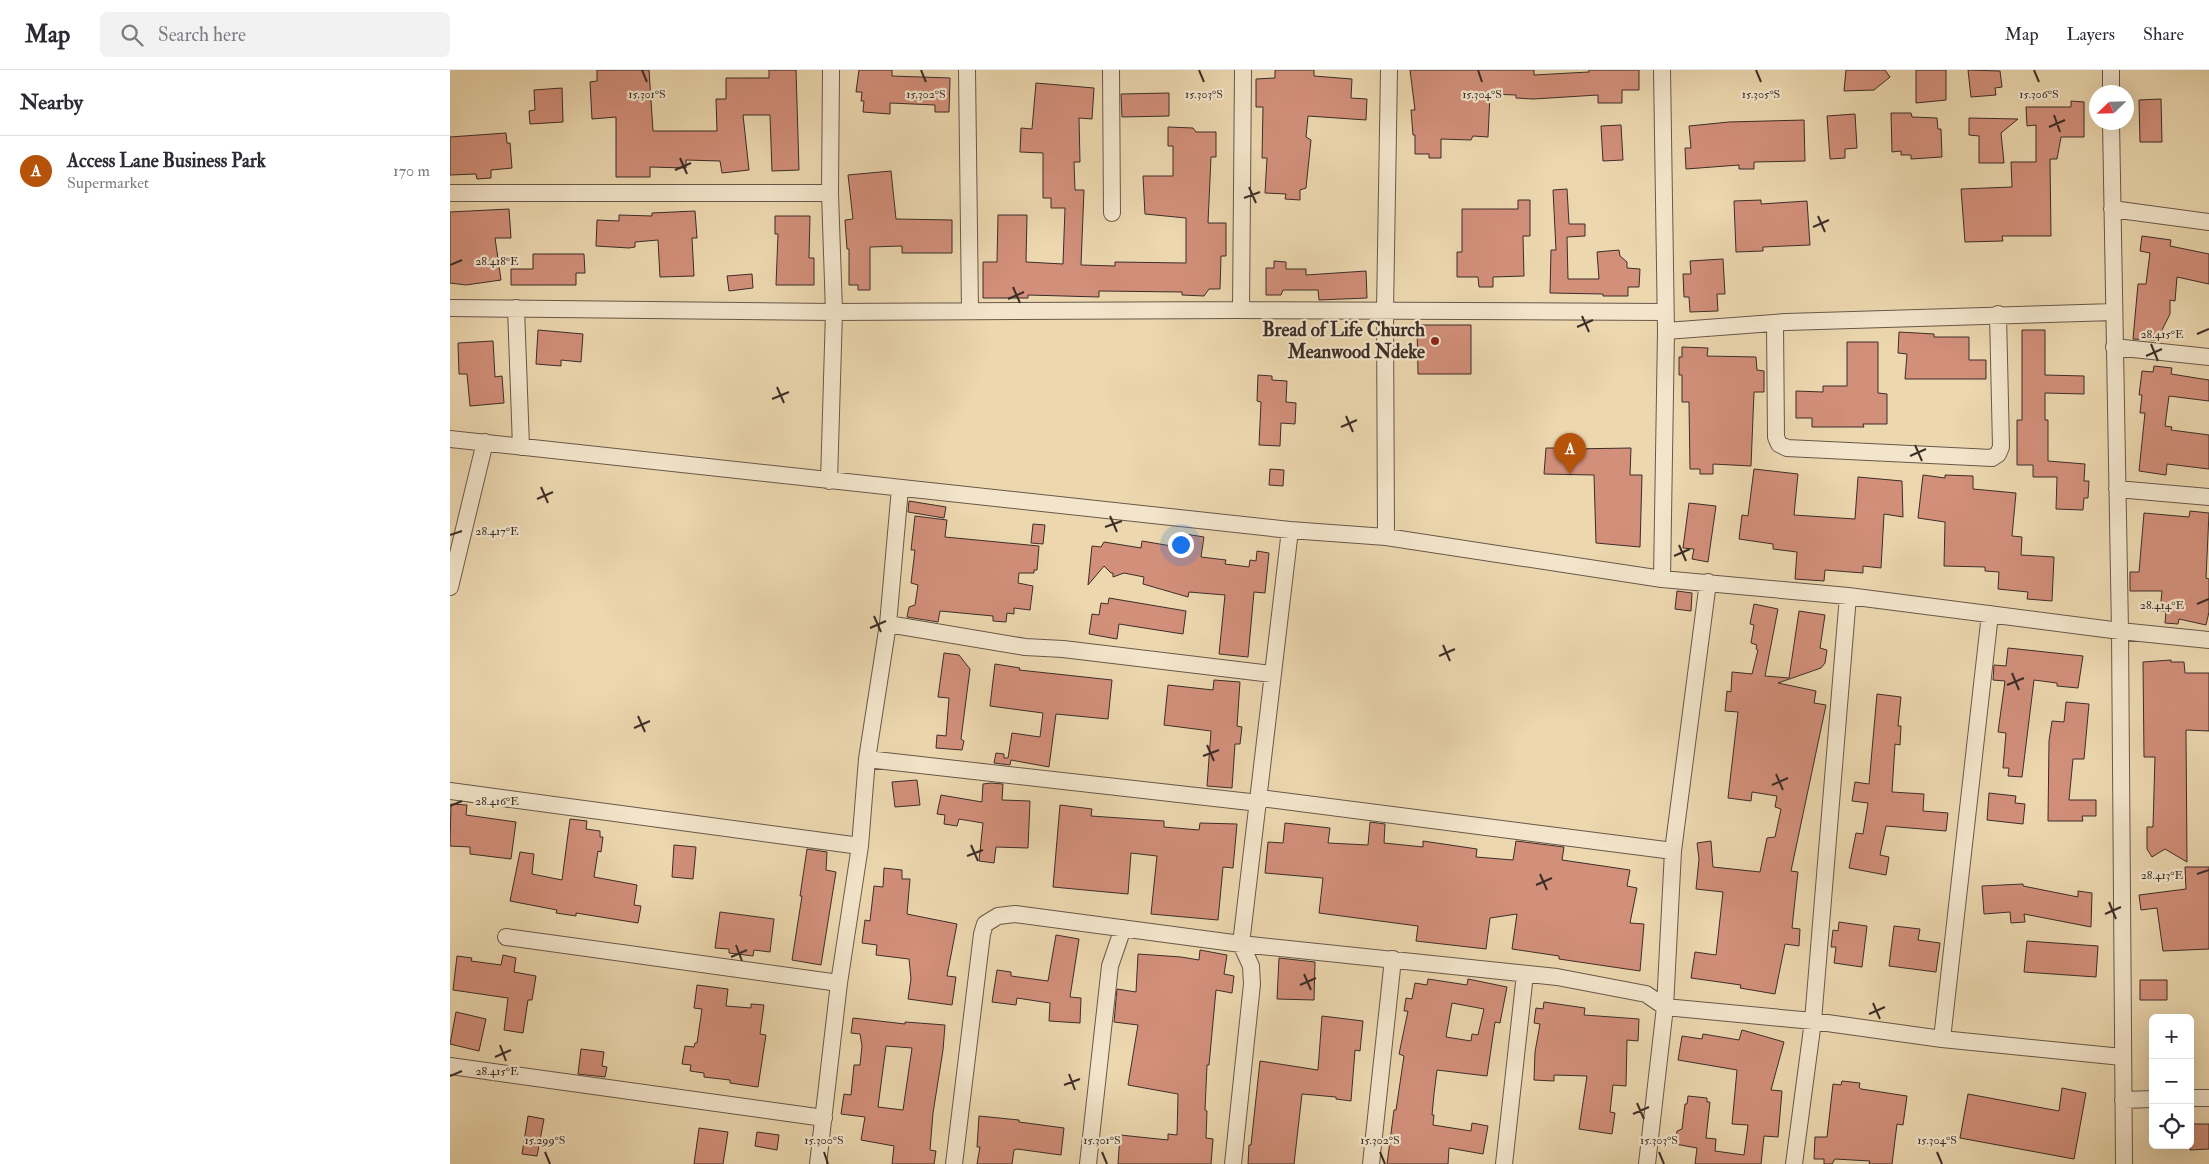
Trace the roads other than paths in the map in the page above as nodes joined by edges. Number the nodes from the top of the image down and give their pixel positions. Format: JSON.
{"nodes":[{"id":1,"x":831,"y":70,"type":"edge"},
{"id":2,"x":967,"y":70,"type":"edge"},
{"id":3,"x":1111,"y":70,"type":"edge"},
{"id":4,"x":1243,"y":70,"type":"edge"},
{"id":5,"x":1389,"y":70,"type":"edge"},
{"id":6,"x":1662,"y":70,"type":"edge"},
{"id":7,"x":2111,"y":70,"type":"edge"},
{"id":8,"x":2111,"y":85,"type":"edge"},
{"id":9,"x":2111,"y":130,"type":"edge"},
{"id":10,"x":830,"y":192,"type":"junction"},
{"id":11,"x":450,"y":193,"type":"edge"},
{"id":12,"x":2112,"y":209,"type":"junction"},
{"id":13,"x":1112,"y":213,"type":"dead end"},
{"id":14,"x":2209,"y":222,"type":"edge"},
{"id":15,"x":450,"y":308,"type":"edge"},
{"id":16,"x":516,"y":308,"type":"junction"},
{"id":17,"x":1241,"y":310,"type":"junction"},
{"id":18,"x":970,"y":311,"type":"junction"},
{"id":19,"x":1385,"y":311,"type":"junction"},
{"id":20,"x":834,"y":312,"type":"junction"},
{"id":21,"x":1664,"y":312,"type":"junction"},
{"id":22,"x":2114,"y":312,"type":"junction"},
{"id":23,"x":1998,"y":314,"type":"junction"},
{"id":24,"x":1775,"y":323,"type":"junction"},
{"id":25,"x":1666,"y":331,"type":"junction"},
{"id":26,"x":2114,"y":347,"type":"junction"},
{"id":27,"x":2209,"y":357,"type":"edge"},
{"id":28,"x":450,"y":439,"type":"edge"},
{"id":29,"x":484,"y":442,"type":"junction"},
{"id":30,"x":521,"y":447,"type":"junction"},
{"id":31,"x":829,"y":481,"type":"junction"},
{"id":32,"x":900,"y":488,"type":"junction"},
{"id":33,"x":2117,"y":489,"type":"junction"},
{"id":34,"x":2209,"y":497,"type":"edge"},
{"id":35,"x":1290,"y":530,"type":"junction"},
{"id":36,"x":1386,"y":537,"type":"junction"},
{"id":37,"x":1662,"y":579,"type":"junction"},
{"id":38,"x":1708,"y":582,"type":"junction"},
{"id":39,"x":450,"y":587,"type":"edge"},
{"id":40,"x":1848,"y":596,"type":"junction"},
{"id":41,"x":1990,"y":614,"type":"junction"},
{"id":42,"x":888,"y":624,"type":"junction"},
{"id":43,"x":2120,"y":631,"type":"junction"},
{"id":44,"x":2209,"y":640,"type":"edge"},
{"id":45,"x":1272,"y":674,"type":"junction"},
{"id":46,"x":867,"y":759,"type":"junction"},
{"id":47,"x":450,"y":791,"type":"edge"},
{"id":48,"x":1259,"y":801,"type":"junction"},
{"id":49,"x":860,"y":846,"type":"junction"},
{"id":50,"x":1673,"y":851,"type":"junction"},
{"id":51,"x":1122,"y":928,"type":"junction"},
{"id":52,"x":506,"y":937,"type":"dead end"},
{"id":53,"x":1241,"y":944,"type":"junction"},
{"id":54,"x":1393,"y":959,"type":"junction"},
{"id":55,"x":1526,"y":974,"type":"junction"},
{"id":56,"x":839,"y":983,"type":"junction"},
{"id":57,"x":1665,"y":1007,"type":"junction"},
{"id":58,"x":1813,"y":1021,"type":"junction"},
{"id":59,"x":1942,"y":1039,"type":"junction"},
{"id":60,"x":2122,"y":1057,"type":"junction"},
{"id":61,"x":450,"y":1066,"type":"edge"},
{"id":62,"x":2194,"y":1098,"type":"edge"},
{"id":63,"x":2209,"y":1098,"type":"edge"},
{"id":64,"x":2149,"y":1099,"type":"edge"},
{"id":65,"x":2123,"y":1100,"type":"junction"},
{"id":66,"x":824,"y":1118,"type":"junction"},
{"id":67,"x":818,"y":1164,"type":"edge"},
{"id":68,"x":954,"y":1164,"type":"edge"},
{"id":69,"x":1088,"y":1164,"type":"edge"},
{"id":70,"x":1233,"y":1164,"type":"edge"},
{"id":71,"x":1371,"y":1164,"type":"edge"},
{"id":72,"x":1504,"y":1164,"type":"edge"},
{"id":73,"x":1646,"y":1164,"type":"edge"},
{"id":74,"x":1794,"y":1164,"type":"edge"},
{"id":75,"x":2124,"y":1164,"type":"edge"}],
"edges":[{"from":1,"to":10,"type":"street"},
{"from":2,"to":18,"type":"street"},
{"from":3,"to":13,"type":"street"},
{"from":4,"to":17,"type":"street"},
{"from":5,"to":19,"type":"street"},
{"from":6,"to":21,"type":"street"},
{"from":7,"to":8,"type":"street"},
{"from":9,"to":12,"type":"street"},
{"from":10,"to":11,"type":"street"},
{"from":10,"to":20,"type":"street"},
{"from":12,"to":14,"type":"street"},
{"from":12,"to":22,"type":"street"},
{"from":15,"to":16,"type":"street"},
{"from":16,"to":20,"type":"street"},
{"from":16,"to":30,"type":"street"},
{"from":17,"to":18,"type":"street"},
{"from":17,"to":19,"type":"street"},
{"from":18,"to":20,"type":"street"},
{"from":19,"to":21,"type":"street"},
{"from":19,"to":36,"type":"street"},
{"from":20,"to":31,"type":"street"},
{"from":21,"to":25,"type":"street"},
{"from":22,"to":23,"type":"street"},
{"from":22,"to":26,"type":"street"},
{"from":23,"to":24,"type":"street"},
{"from":23,"to":24,"type":"street"},
{"from":24,"to":25,"type":"street"},
{"from":25,"to":37,"type":"street"},
{"from":26,"to":27,"type":"street"},
{"from":26,"to":33,"type":"street"},
{"from":28,"to":29,"type":"street"},
{"from":29,"to":30,"type":"street"},
{"from":29,"to":39,"type":"street"},
{"from":30,"to":31,"type":"street"},
{"from":31,"to":32,"type":"street"},
{"from":32,"to":35,"type":"street"},
{"from":32,"to":42,"type":"street"},
{"from":33,"to":34,"type":"street"},
{"from":33,"to":43,"type":"street"},
{"from":35,"to":36,"type":"street"},
{"from":35,"to":45,"type":"street"},
{"from":36,"to":37,"type":"street"},
{"from":37,"to":38,"type":"street"},
{"from":38,"to":40,"type":"street"},
{"from":38,"to":50,"type":"street"},
{"from":40,"to":41,"type":"street"},
{"from":40,"to":58,"type":"street"},
{"from":41,"to":43,"type":"street"},
{"from":41,"to":59,"type":"street"},
{"from":42,"to":45,"type":"street"},
{"from":42,"to":46,"type":"street"},
{"from":43,"to":44,"type":"street"},
{"from":43,"to":60,"type":"street"},
{"from":45,"to":48,"type":"street"},
{"from":46,"to":48,"type":"street"},
{"from":46,"to":49,"type":"street"},
{"from":47,"to":49,"type":"street"},
{"from":48,"to":50,"type":"street"},
{"from":48,"to":53,"type":"street"},
{"from":49,"to":56,"type":"street"},
{"from":50,"to":57,"type":"street"},
{"from":51,"to":53,"type":"street"},
{"from":51,"to":68,"type":"street"},
{"from":51,"to":69,"type":"street"},
{"from":52,"to":56,"type":"street"},
{"from":53,"to":54,"type":"street"},
{"from":53,"to":70,"type":"street"},
{"from":54,"to":55,"type":"street"},
{"from":54,"to":71,"type":"street"},
{"from":55,"to":57,"type":"street"},
{"from":55,"to":72,"type":"street"},
{"from":56,"to":66,"type":"street"},
{"from":57,"to":58,"type":"street"},
{"from":57,"to":73,"type":"street"},
{"from":58,"to":59,"type":"street"},
{"from":58,"to":74,"type":"street"},
{"from":59,"to":60,"type":"street"},
{"from":60,"to":65,"type":"street"},
{"from":61,"to":66,"type":"street"},
{"from":62,"to":63,"type":"street"},
{"from":64,"to":65,"type":"street"},
{"from":65,"to":75,"type":"street"},
{"from":66,"to":67,"type":"street"}]}
